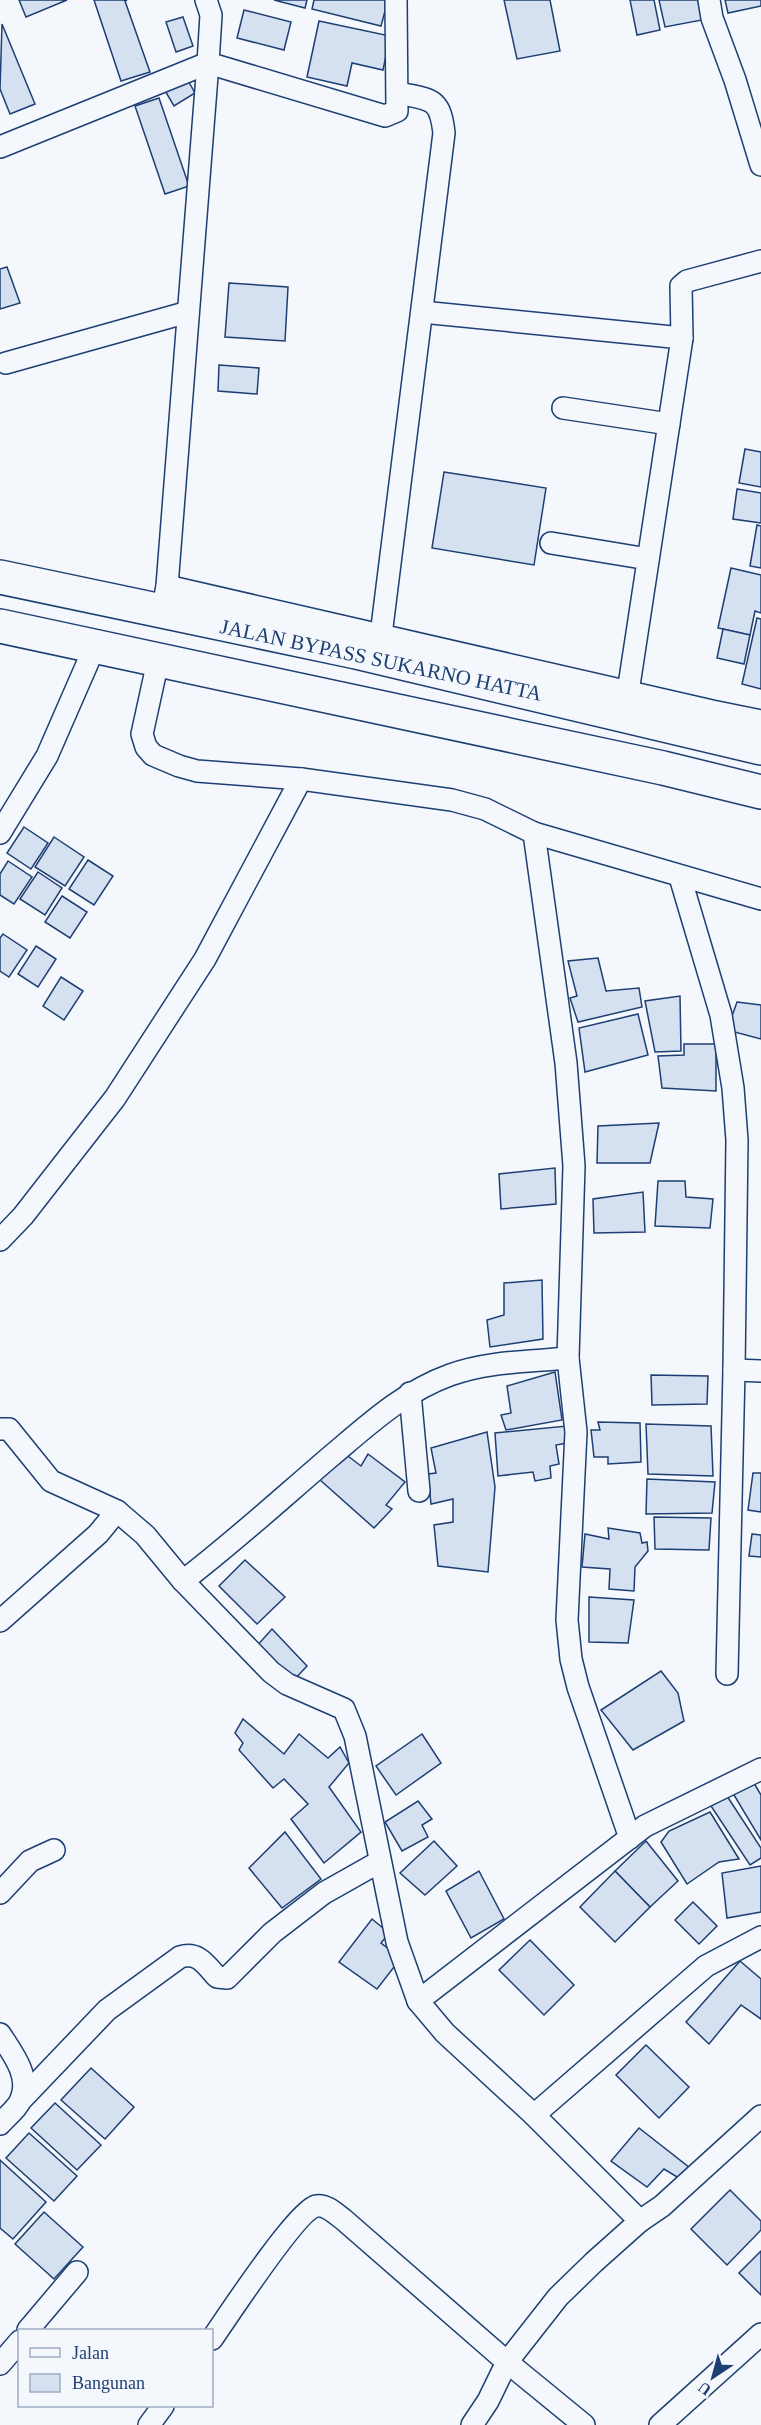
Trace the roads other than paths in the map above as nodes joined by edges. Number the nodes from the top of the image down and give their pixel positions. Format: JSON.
{"nodes":[{"id":1,"x":394,"y":0,"type":"edge"},
{"id":2,"x":709,"y":0,"type":"edge"},
{"id":3,"x":210,"y":5,"type":"edge"},
{"id":4,"x":208,"y":63,"type":"junction"},
{"id":5,"x":398,"y":93,"type":"junction"},
{"id":6,"x":0,"y":147,"type":"edge"},
{"id":7,"x":761,"y":165,"type":"edge"},
{"id":8,"x":761,"y":261,"type":"edge"},
{"id":9,"x":188,"y":312,"type":"junction"},
{"id":10,"x":422,"y":312,"type":"junction"},
{"id":11,"x":682,"y":338,"type":"junction"},
{"id":12,"x":6,"y":363,"type":"dead end"},
{"id":13,"x":563,"y":408,"type":"dead end"},
{"id":14,"x":669,"y":424,"type":"junction"},
{"id":15,"x":551,"y":543,"type":"dead end"},
{"id":16,"x":648,"y":559,"type":"junction"},
{"id":17,"x":0,"y":577,"type":"edge"},
{"id":18,"x":164,"y":599,"type":"junction"},
{"id":19,"x":0,"y":626,"type":"edge"},
{"id":20,"x":381,"y":635,"type":"junction"},
{"id":21,"x":95,"y":646,"type":"junction"},
{"id":22,"x":158,"y":661,"type":"junction"},
{"id":23,"x":628,"y":692,"type":"junction"},
{"id":24,"x":761,"y":721,"type":"edge"},
{"id":25,"x":761,"y":748,"type":"edge"},
{"id":26,"x":301,"y":779,"type":"junction"},
{"id":27,"x":761,"y":792,"type":"edge"},
{"id":28,"x":0,"y":833,"type":"edge"},
{"id":29,"x":534,"y":833,"type":"junction"},
{"id":30,"x":680,"y":877,"type":"junction"},
{"id":31,"x":761,"y":899,"type":"edge"},
{"id":32,"x":0,"y":1240,"type":"edge"},
{"id":33,"x":568,"y":1358,"type":"junction"},
{"id":34,"x":734,"y":1370,"type":"junction"},
{"id":35,"x":761,"y":1371,"type":"edge"},
{"id":36,"x":410,"y":1393,"type":"junction"},
{"id":37,"x":0,"y":1429,"type":"edge"},
{"id":38,"x":419,"y":1491,"type":"dead end"},
{"id":39,"x":117,"y":1511,"type":"junction"},
{"id":40,"x":183,"y":1581,"type":"junction"},
{"id":41,"x":0,"y":1621,"type":"edge"},
{"id":42,"x":727,"y":1674,"type":"dead end"},
{"id":43,"x":761,"y":1769,"type":"edge"},
{"id":44,"x":630,"y":1838,"type":"junction"},
{"id":45,"x":54,"y":1850,"type":"dead end"},
{"id":46,"x":380,"y":1862,"type":"junction"},
{"id":47,"x":0,"y":1893,"type":"edge"},
{"id":48,"x":761,"y":1937,"type":"edge"},
{"id":49,"x":418,"y":2001,"type":"junction"},
{"id":50,"x":0,"y":2034,"type":"edge"},
{"id":51,"x":21,"y":2100,"type":"junction"},
{"id":52,"x":534,"y":2115,"type":"junction"},
{"id":53,"x":761,"y":2116,"type":"edge"},
{"id":54,"x":0,"y":2124,"type":"edge"},
{"id":55,"x":640,"y":2222,"type":"junction"},
{"id":56,"x":77,"y":2272,"type":"dead end"},
{"id":57,"x":30,"y":2329,"type":"edge"},
{"id":58,"x":761,"y":2334,"type":"edge"},
{"id":59,"x":213,"y":2337,"type":"edge"},
{"id":60,"x":18,"y":2343,"type":"edge"},
{"id":61,"x":507,"y":2362,"type":"junction"},
{"id":62,"x":0,"y":2364,"type":"edge"},
{"id":63,"x":162,"y":2407,"type":"edge"},
{"id":64,"x":580,"y":2424,"type":"edge"},
{"id":65,"x":149,"y":2425,"type":"edge"},
{"id":66,"x":471,"y":2425,"type":"edge"},
{"id":67,"x":660,"y":2425,"type":"edge"}],
"edges":[{"from":1,"to":5,"type":"street"},
{"from":2,"to":7,"type":"street"},
{"from":3,"to":4,"type":"street"},
{"from":4,"to":5,"type":"street"},
{"from":4,"to":6,"type":"street"},
{"from":4,"to":9,"type":"street"},
{"from":5,"to":10,"type":"street"},
{"from":8,"to":11,"type":"street"},
{"from":9,"to":12,"type":"street"},
{"from":9,"to":18,"type":"street"},
{"from":10,"to":11,"type":"street"},
{"from":10,"to":20,"type":"street"},
{"from":11,"to":14,"type":"street"},
{"from":13,"to":14,"type":"street"},
{"from":14,"to":16,"type":"street"},
{"from":15,"to":16,"type":"street"},
{"from":16,"to":23,"type":"street"},
{"from":17,"to":18,"type":"highway","name":"JALAN BYPASS SUKARNO HATTA"},
{"from":18,"to":20,"type":"street"},
{"from":18,"to":25,"type":"highway","name":"JALAN BYPASS SUKARNO HATTA"},
{"from":19,"to":21,"type":"highway"},
{"from":20,"to":23,"type":"street"},
{"from":21,"to":22,"type":"highway"},
{"from":21,"to":28,"type":"street"},
{"from":22,"to":26,"type":"street"},
{"from":22,"to":27,"type":"highway"},
{"from":23,"to":24,"type":"street"},
{"from":26,"to":29,"type":"street"},
{"from":26,"to":32,"type":"street"},
{"from":29,"to":30,"type":"street"},
{"from":29,"to":33,"type":"street"},
{"from":30,"to":31,"type":"street"},
{"from":30,"to":34,"type":"street"},
{"from":33,"to":36,"type":"street"},
{"from":33,"to":44,"type":"street"},
{"from":34,"to":35,"type":"street"},
{"from":34,"to":42,"type":"street"},
{"from":36,"to":38,"type":"street"},
{"from":36,"to":40,"type":"street"},
{"from":37,"to":39,"type":"street"},
{"from":39,"to":40,"type":"street"},
{"from":39,"to":41,"type":"street"},
{"from":40,"to":46,"type":"street"},
{"from":43,"to":44,"type":"street"},
{"from":44,"to":49,"type":"street"},
{"from":45,"to":47,"type":"street"},
{"from":46,"to":49,"type":"street"},
{"from":46,"to":51,"type":"street"},
{"from":48,"to":52,"type":"street"},
{"from":49,"to":52,"type":"street"},
{"from":50,"to":51,"type":"street"},
{"from":51,"to":54,"type":"street"},
{"from":52,"to":55,"type":"street"},
{"from":53,"to":55,"type":"street"},
{"from":55,"to":61,"type":"street"},
{"from":56,"to":57,"type":"street"},
{"from":58,"to":67,"type":"street"},
{"from":59,"to":61,"type":"street"},
{"from":60,"to":62,"type":"street"},
{"from":61,"to":64,"type":"street"},
{"from":61,"to":66,"type":"street"},
{"from":63,"to":65,"type":"street"}]}
